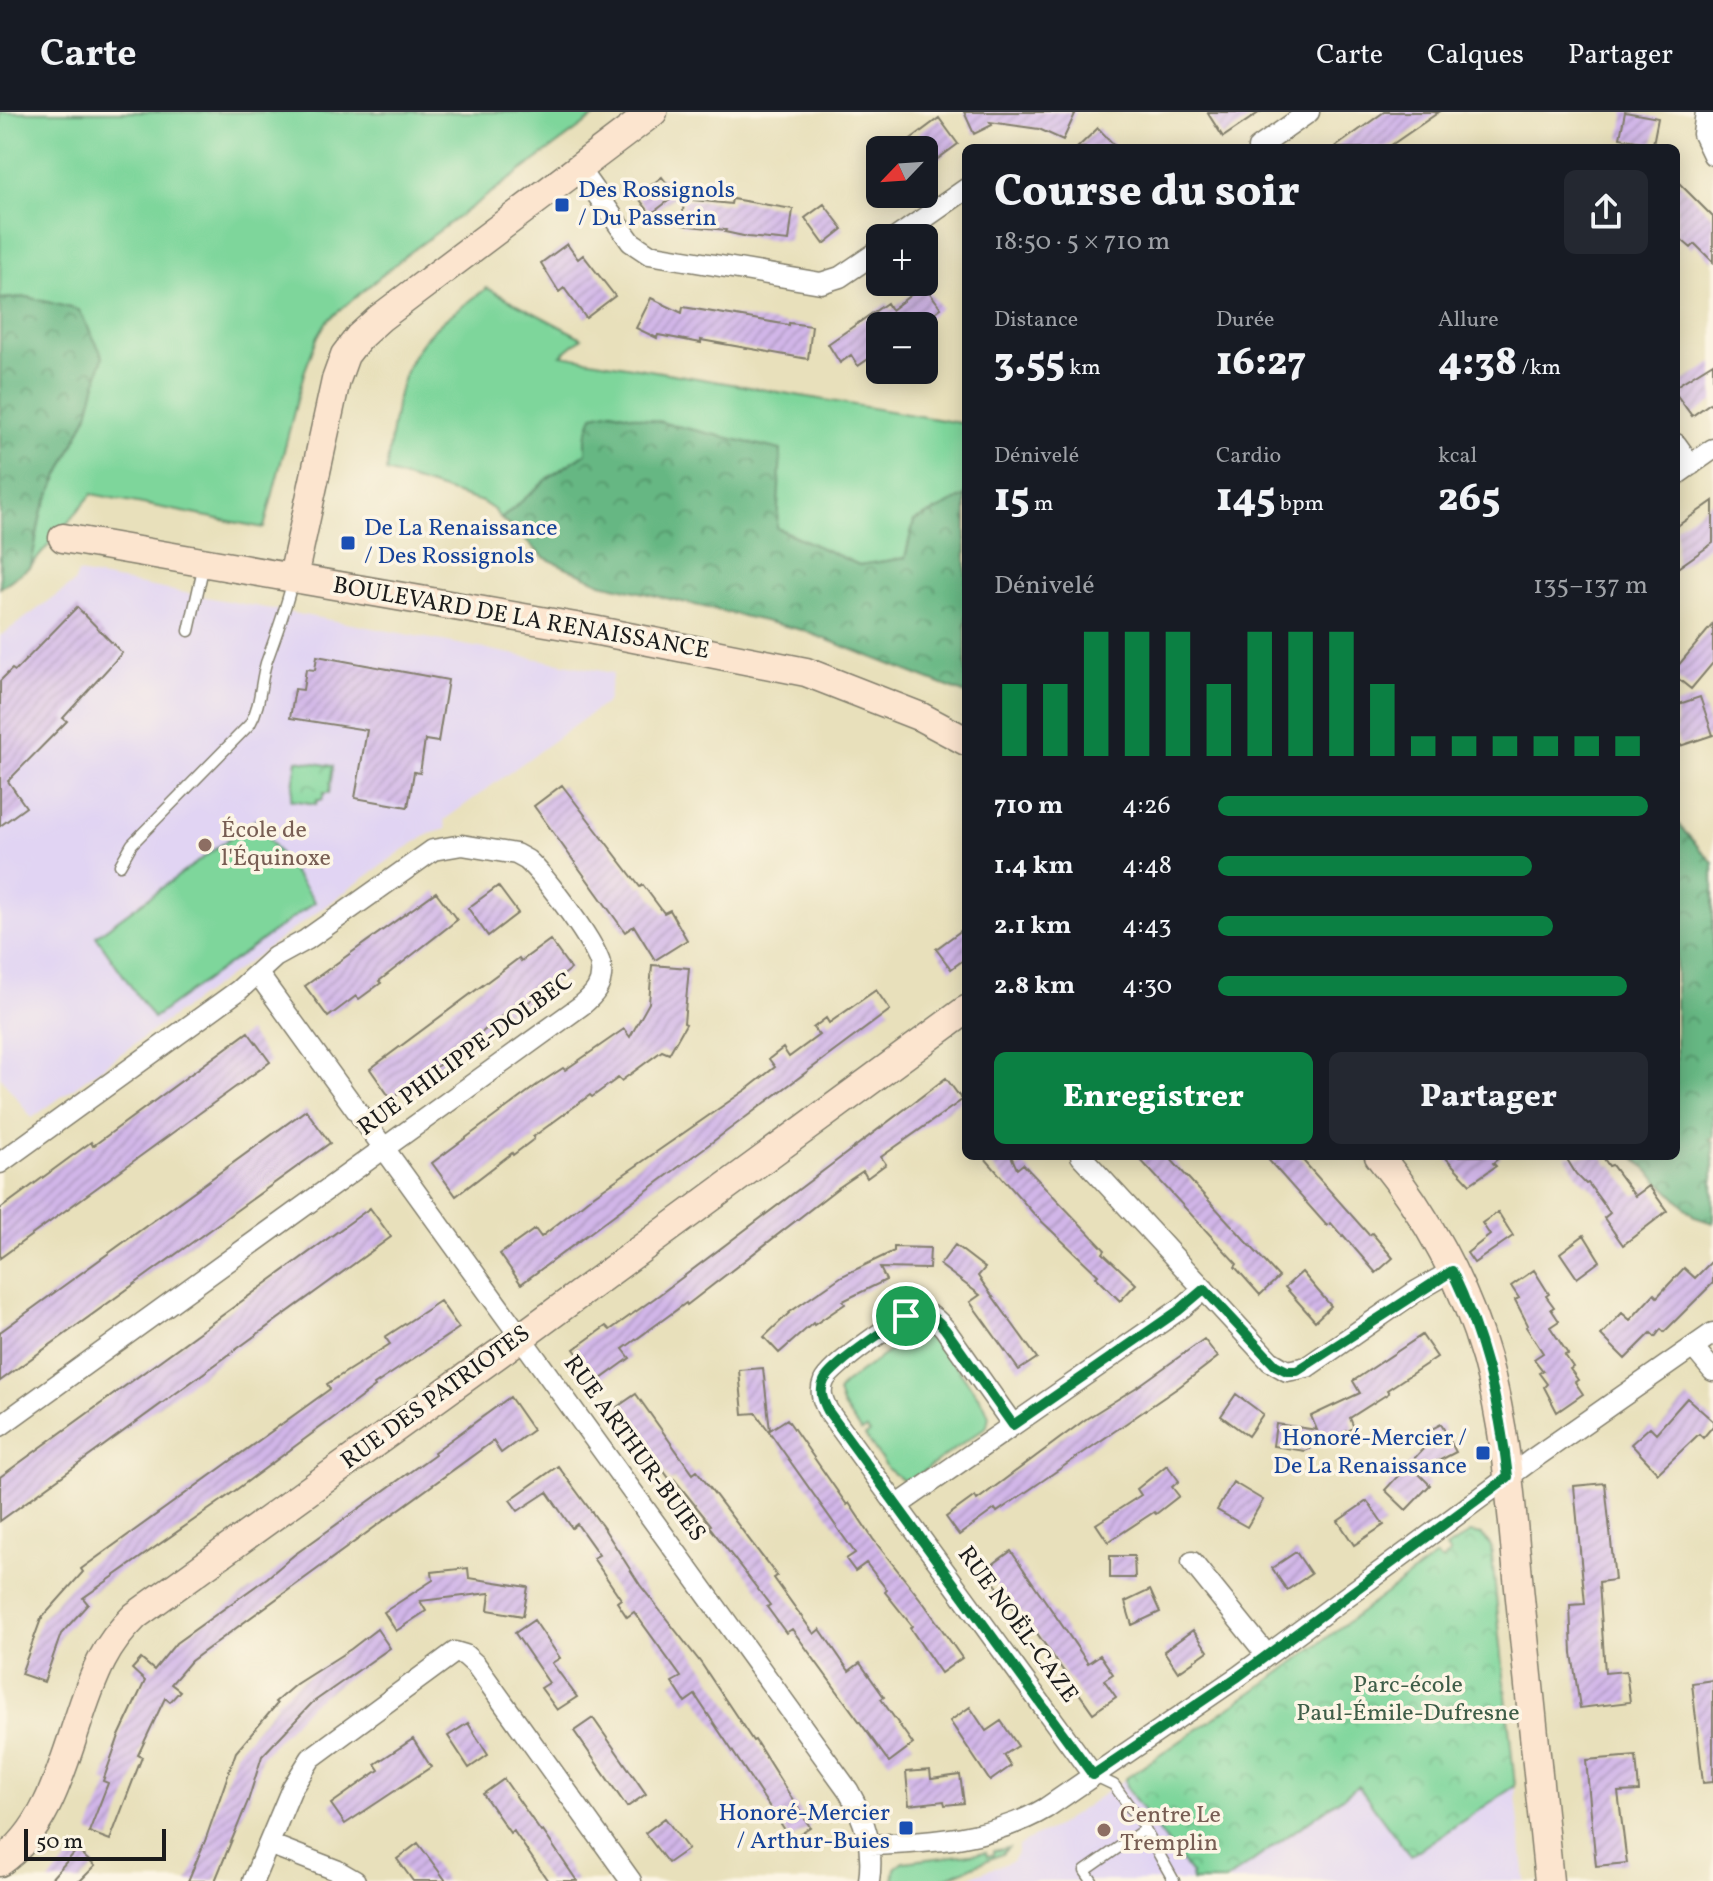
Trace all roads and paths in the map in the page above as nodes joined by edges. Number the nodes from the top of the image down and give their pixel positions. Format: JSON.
{"nodes":[{"id":1,"x":653,"y":112,"type":"edge"},
{"id":2,"x":1706,"y":112,"type":"edge"},
{"id":3,"x":1305,"y":113,"type":"edge"},
{"id":4,"x":1263,"y":144,"type":"edge"},
{"id":5,"x":1713,"y":155,"type":"edge"},
{"id":6,"x":578,"y":168,"type":"junction"},
{"id":7,"x":962,"y":192,"type":"edge"},
{"id":8,"x":916,"y":224,"type":"edge"},
{"id":9,"x":866,"y":259,"type":"edge"},
{"id":10,"x":1713,"y":449,"type":"edge"},
{"id":11,"x":1683,"y":470,"type":"edge"},
{"id":12,"x":63,"y":538,"type":"dead end"},
{"id":13,"x":204,"y":562,"type":"junction"},
{"id":14,"x":293,"y":577,"type":"junction"},
{"id":15,"x":189,"y":631,"type":"dead end"},
{"id":16,"x":962,"y":739,"type":"edge"},
{"id":17,"x":120,"y":865,"type":"dead end"},
{"id":18,"x":258,"y":974,"type":"junction"},
{"id":19,"x":962,"y":1020,"type":"edge"},
{"id":20,"x":384,"y":1147,"type":"junction"},
{"id":21,"x":1085,"y":1160,"type":"edge"},
{"id":22,"x":1382,"y":1160,"type":"edge"},
{"id":23,"x":0,"y":1163,"type":"edge"},
{"id":24,"x":1452,"y":1271,"type":"junction"},
{"id":25,"x":1204,"y":1289,"type":"junction"},
{"id":26,"x":1713,"y":1333,"type":"edge"},
{"id":27,"x":521,"y":1336,"type":"junction"},
{"id":28,"x":1693,"y":1347,"type":"junction"},
{"id":29,"x":1713,"y":1371,"type":"edge"},
{"id":30,"x":1013,"y":1425,"type":"junction"},
{"id":31,"x":0,"y":1426,"type":"edge"},
{"id":32,"x":1508,"y":1477,"type":"junction"},
{"id":33,"x":898,"y":1505,"type":"junction"},
{"id":34,"x":1192,"y":1562,"type":"dead end"},
{"id":35,"x":1267,"y":1655,"type":"junction"},
{"id":36,"x":1093,"y":1775,"type":"junction"},
{"id":37,"x":1145,"y":1829,"type":"junction"},
{"id":38,"x":269,"y":1844,"type":"junction"},
{"id":39,"x":870,"y":1845,"type":"junction"},
{"id":40,"x":0,"y":1862,"type":"edge"},
{"id":41,"x":253,"y":1881,"type":"edge"},
{"id":42,"x":355,"y":1881,"type":"edge"},
{"id":43,"x":631,"y":1881,"type":"edge"},
{"id":44,"x":869,"y":1881,"type":"edge"},
{"id":45,"x":1092,"y":1881,"type":"edge"},
{"id":46,"x":1174,"y":1881,"type":"edge"},
{"id":47,"x":1549,"y":1881,"type":"edge"}],
"edges":[{"from":1,"to":6,"type":"street"},
{"from":2,"to":5,"type":"street"},
{"from":3,"to":4,"type":"street"},
{"from":6,"to":9,"type":"street"},
{"from":6,"to":14,"type":"street"},
{"from":7,"to":8,"type":"street"},
{"from":10,"to":11,"type":"street"},
{"from":12,"to":13,"type":"street","name":"BOULEVARD DE LA RENAISSANCE"},
{"from":13,"to":14,"type":"street","name":"BOULEVARD DE LA RENAISSANCE"},
{"from":13,"to":15,"type":"lane"},
{"from":14,"to":16,"type":"street","name":"BOULEVARD DE LA RENAISSANCE"},
{"from":14,"to":17,"type":"lane"},
{"from":18,"to":20,"type":"street","name":"RUE ARTHUR-BUIES"},
{"from":18,"to":20,"type":"street","name":"RUE PHILIPPE-DOLBEC"},
{"from":18,"to":23,"type":"street","name":"RUE PHILIPPE-DOLBEC"},
{"from":19,"to":27,"type":"street","name":"RUE DES PATRIOTES"},
{"from":20,"to":27,"type":"street","name":"RUE ARTHUR-BUIES"},
{"from":20,"to":31,"type":"street","name":"RUE PHILIPPE-DOLBEC"},
{"from":21,"to":25,"type":"street"},
{"from":22,"to":24,"type":"street"},
{"from":24,"to":25,"type":"street"},
{"from":24,"to":32,"type":"street"},
{"from":25,"to":30,"type":"street"},
{"from":26,"to":28,"type":"street"},
{"from":27,"to":39,"type":"street","name":"RUE ARTHUR-BUIES"},
{"from":27,"to":40,"type":"street","name":"RUE DES PATRIOTES"},
{"from":28,"to":29,"type":"street"},
{"from":28,"to":32,"type":"street"},
{"from":30,"to":33,"type":"street"},
{"from":30,"to":33,"type":"street","name":"RUE NOËL-CAZE"},
{"from":32,"to":35,"type":"street"},
{"from":32,"to":47,"type":"street"},
{"from":33,"to":36,"type":"street","name":"RUE NOËL-CAZE"},
{"from":34,"to":35,"type":"street"},
{"from":35,"to":36,"type":"street"},
{"from":36,"to":37,"type":"lane"},
{"from":36,"to":39,"type":"street"},
{"from":37,"to":45,"type":"lane"},
{"from":37,"to":46,"type":"lane"},
{"from":38,"to":41,"type":"street"},
{"from":38,"to":42,"type":"street"},
{"from":38,"to":43,"type":"street"},
{"from":39,"to":44,"type":"street"}]}
